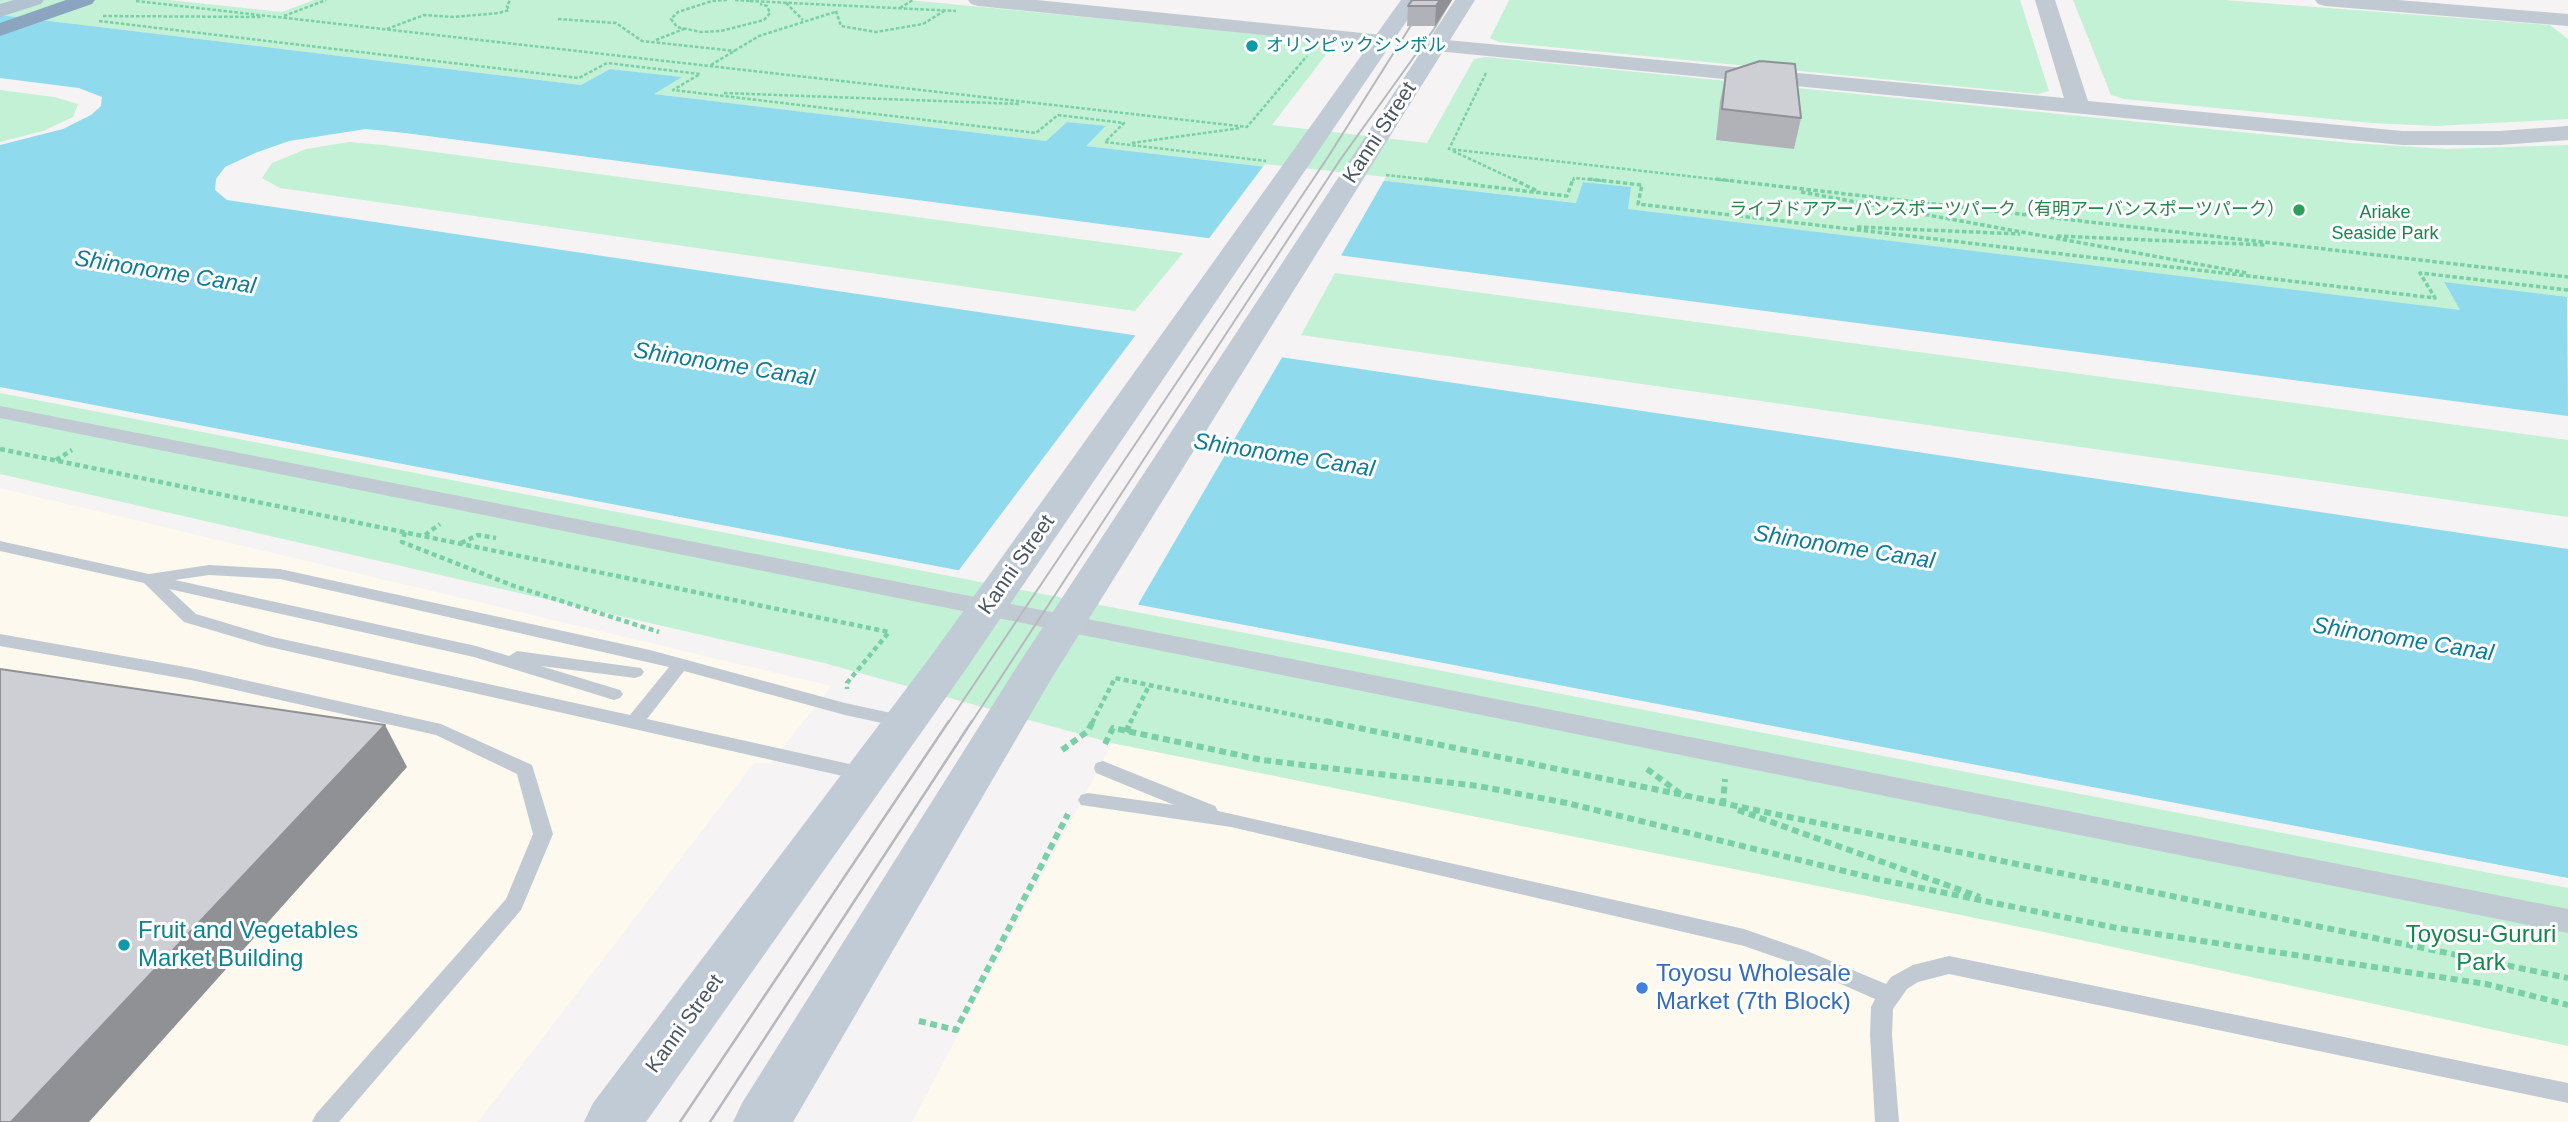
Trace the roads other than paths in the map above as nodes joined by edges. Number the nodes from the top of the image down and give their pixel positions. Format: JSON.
{"nodes":[{"id":1,"x":24,"y":0,"type":"edge"},
{"id":2,"x":34,"y":0,"type":"edge"},
{"id":3,"x":40,"y":0,"type":"edge"},
{"id":4,"x":71,"y":0,"type":"edge"},
{"id":5,"x":78,"y":0,"type":"edge"},
{"id":6,"x":1411,"y":0,"type":"edge"},
{"id":7,"x":1465,"y":0,"type":"edge"},
{"id":8,"x":2045,"y":0,"type":"edge"},
{"id":9,"x":2325,"y":0,"type":"edge"},
{"id":10,"x":972,"y":6,"type":"edge"},
{"id":11,"x":90,"y":8,"type":"edge"},
{"id":12,"x":0,"y":11,"type":"edge"},
{"id":13,"x":2568,"y":19,"type":"edge"},
{"id":14,"x":0,"y":26,"type":"edge"},
{"id":15,"x":1382,"y":41,"type":"junction"},
{"id":16,"x":1432,"y":52,"type":"junction"},
{"id":17,"x":2078,"y":107,"type":"junction"},
{"id":18,"x":2568,"y":133,"type":"edge"},
{"id":19,"x":0,"y":412,"type":"edge"},
{"id":20,"x":0,"y":546,"type":"edge"},
{"id":21,"x":149,"y":579,"type":"junction"},
{"id":22,"x":0,"y":640,"type":"edge"},
{"id":23,"x":476,"y":652,"type":"junction"},
{"id":24,"x":680,"y":664,"type":"junction"},
{"id":25,"x":635,"y":671,"type":"dead end"},
{"id":26,"x":614,"y":694,"type":"dead end"},
{"id":27,"x":905,"y":722,"type":"junction"},
{"id":28,"x":634,"y":723,"type":"junction"},
{"id":29,"x":1102,"y":761,"type":"road end"},
{"id":30,"x":867,"y":774,"type":"junction"},
{"id":31,"x":1082,"y":800,"type":"road end"},
{"id":32,"x":1231,"y":820,"type":"junction"},
{"id":33,"x":2568,"y":921,"type":"edge"},
{"id":34,"x":1888,"y":995,"type":"junction"},
{"id":35,"x":2568,"y":1093,"type":"edge"},
{"id":36,"x":324,"y":1122,"type":"edge"},
{"id":37,"x":613,"y":1122,"type":"edge"},
{"id":38,"x":762,"y":1122,"type":"edge"},
{"id":39,"x":1886,"y":1122,"type":"edge"}],
"edges":[{"from":1,"to":12,"type":"highway"},
{"from":2,"to":12,"type":"main road"},
{"from":3,"to":12,"type":"highway"},
{"from":4,"to":14,"type":"highway"},
{"from":5,"to":14,"type":"main road"},
{"from":6,"to":15,"type":"main road","name":"Kanni Street"},
{"from":7,"to":16,"type":"main road","name":"Kanni Street"},
{"from":8,"to":17,"type":"street"},
{"from":9,"to":13,"type":"street"},
{"from":10,"to":15,"type":"street"},
{"from":11,"to":14,"type":"highway"},
{"from":15,"to":27,"type":"main road","name":"Kanni Street"},
{"from":16,"to":17,"type":"street"},
{"from":16,"to":38,"type":"main road","name":"Kanni Street"},
{"from":17,"to":18,"type":"street"},
{"from":19,"to":33,"type":"street"},
{"from":20,"to":21,"type":"lane"},
{"from":21,"to":23,"type":"lane"},
{"from":21,"to":24,"type":"lane"},
{"from":21,"to":28,"type":"lane"},
{"from":22,"to":36,"type":"lane"},
{"from":23,"to":25,"type":"lane"},
{"from":23,"to":26,"type":"lane"},
{"from":24,"to":27,"type":"lane"},
{"from":24,"to":28,"type":"lane"},
{"from":27,"to":30,"type":"main road","name":"Kanni Street"},
{"from":28,"to":30,"type":"lane"},
{"from":29,"to":32,"type":"lane"},
{"from":30,"to":37,"type":"main road","name":"Kanni Street"},
{"from":31,"to":32,"type":"lane"},
{"from":32,"to":34,"type":"lane"},
{"from":34,"to":35,"type":"lane"},
{"from":34,"to":39,"type":"lane"}]}
